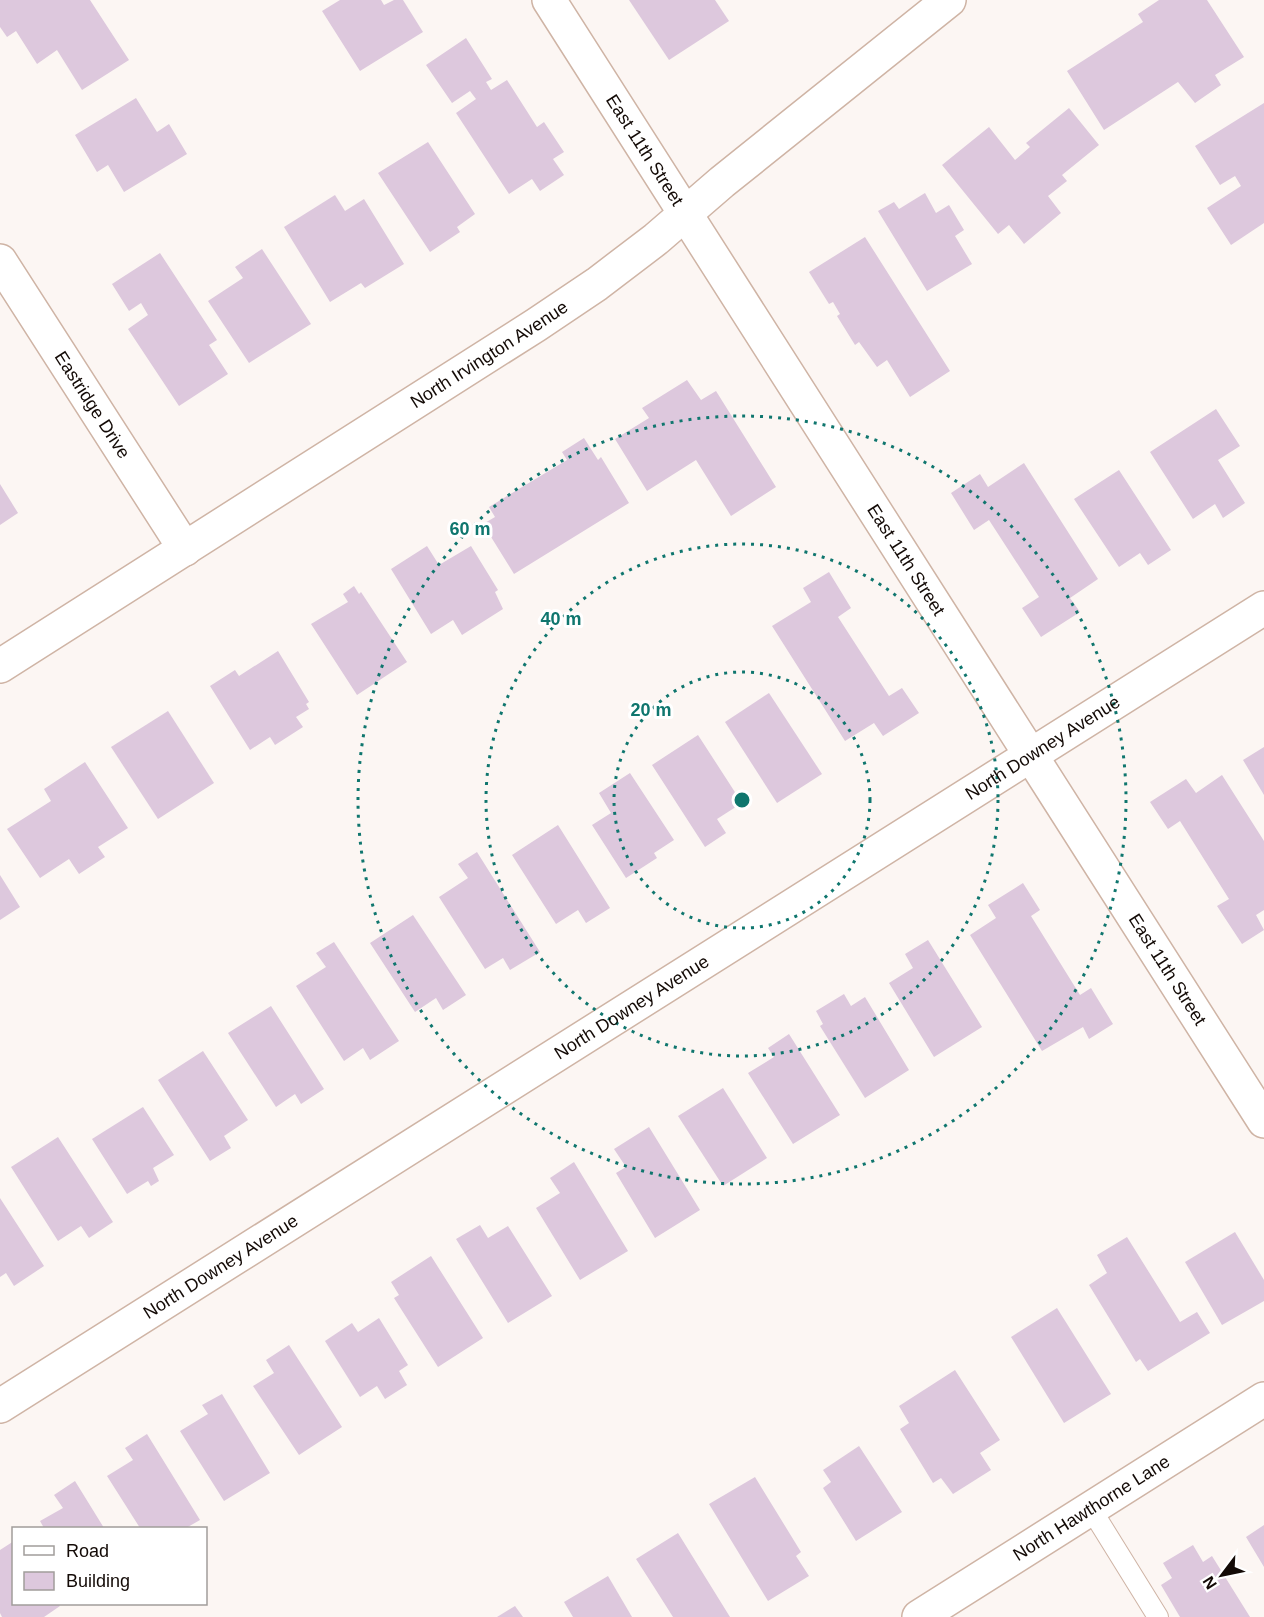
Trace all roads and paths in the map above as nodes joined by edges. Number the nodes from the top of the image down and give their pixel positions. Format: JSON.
{"nodes":[{"id":1,"x":549,"y":0,"type":"edge"},
{"id":2,"x":949,"y":0,"type":"edge"},
{"id":3,"x":686,"y":214,"type":"junction"},
{"id":4,"x":0,"y":261,"type":"edge"},
{"id":5,"x":185,"y":549,"type":"junction"},
{"id":6,"x":1264,"y":608,"type":"edge"},
{"id":7,"x":0,"y":666,"type":"edge"},
{"id":8,"x":1031,"y":755,"type":"junction"},
{"id":9,"x":1264,"y":1121,"type":"edge"},
{"id":10,"x":1264,"y":1399,"type":"edge"},
{"id":11,"x":0,"y":1406,"type":"edge"},
{"id":12,"x":1090,"y":1509,"type":"junction"},
{"id":13,"x":919,"y":1617,"type":"edge"},
{"id":14,"x":1158,"y":1617,"type":"edge"}],
"edges":[{"from":1,"to":3,"type":"street","name":"East 11th Street"},
{"from":2,"to":3,"type":"street","name":"North Irvington Avenue"},
{"from":3,"to":5,"type":"street","name":"North Irvington Avenue"},
{"from":3,"to":8,"type":"street","name":"East 11th Street"},
{"from":4,"to":5,"type":"street","name":"Eastridge Drive"},
{"from":5,"to":7,"type":"street","name":"North Irvington Avenue"},
{"from":6,"to":8,"type":"street","name":"North Downey Avenue"},
{"from":8,"to":9,"type":"street","name":"East 11th Street"},
{"from":8,"to":11,"type":"street","name":"North Downey Avenue"},
{"from":10,"to":12,"type":"street","name":"North Hawthorne Lane"},
{"from":12,"to":13,"type":"street","name":"North Hawthorne Lane"},
{"from":12,"to":14,"type":"lane"}]}
